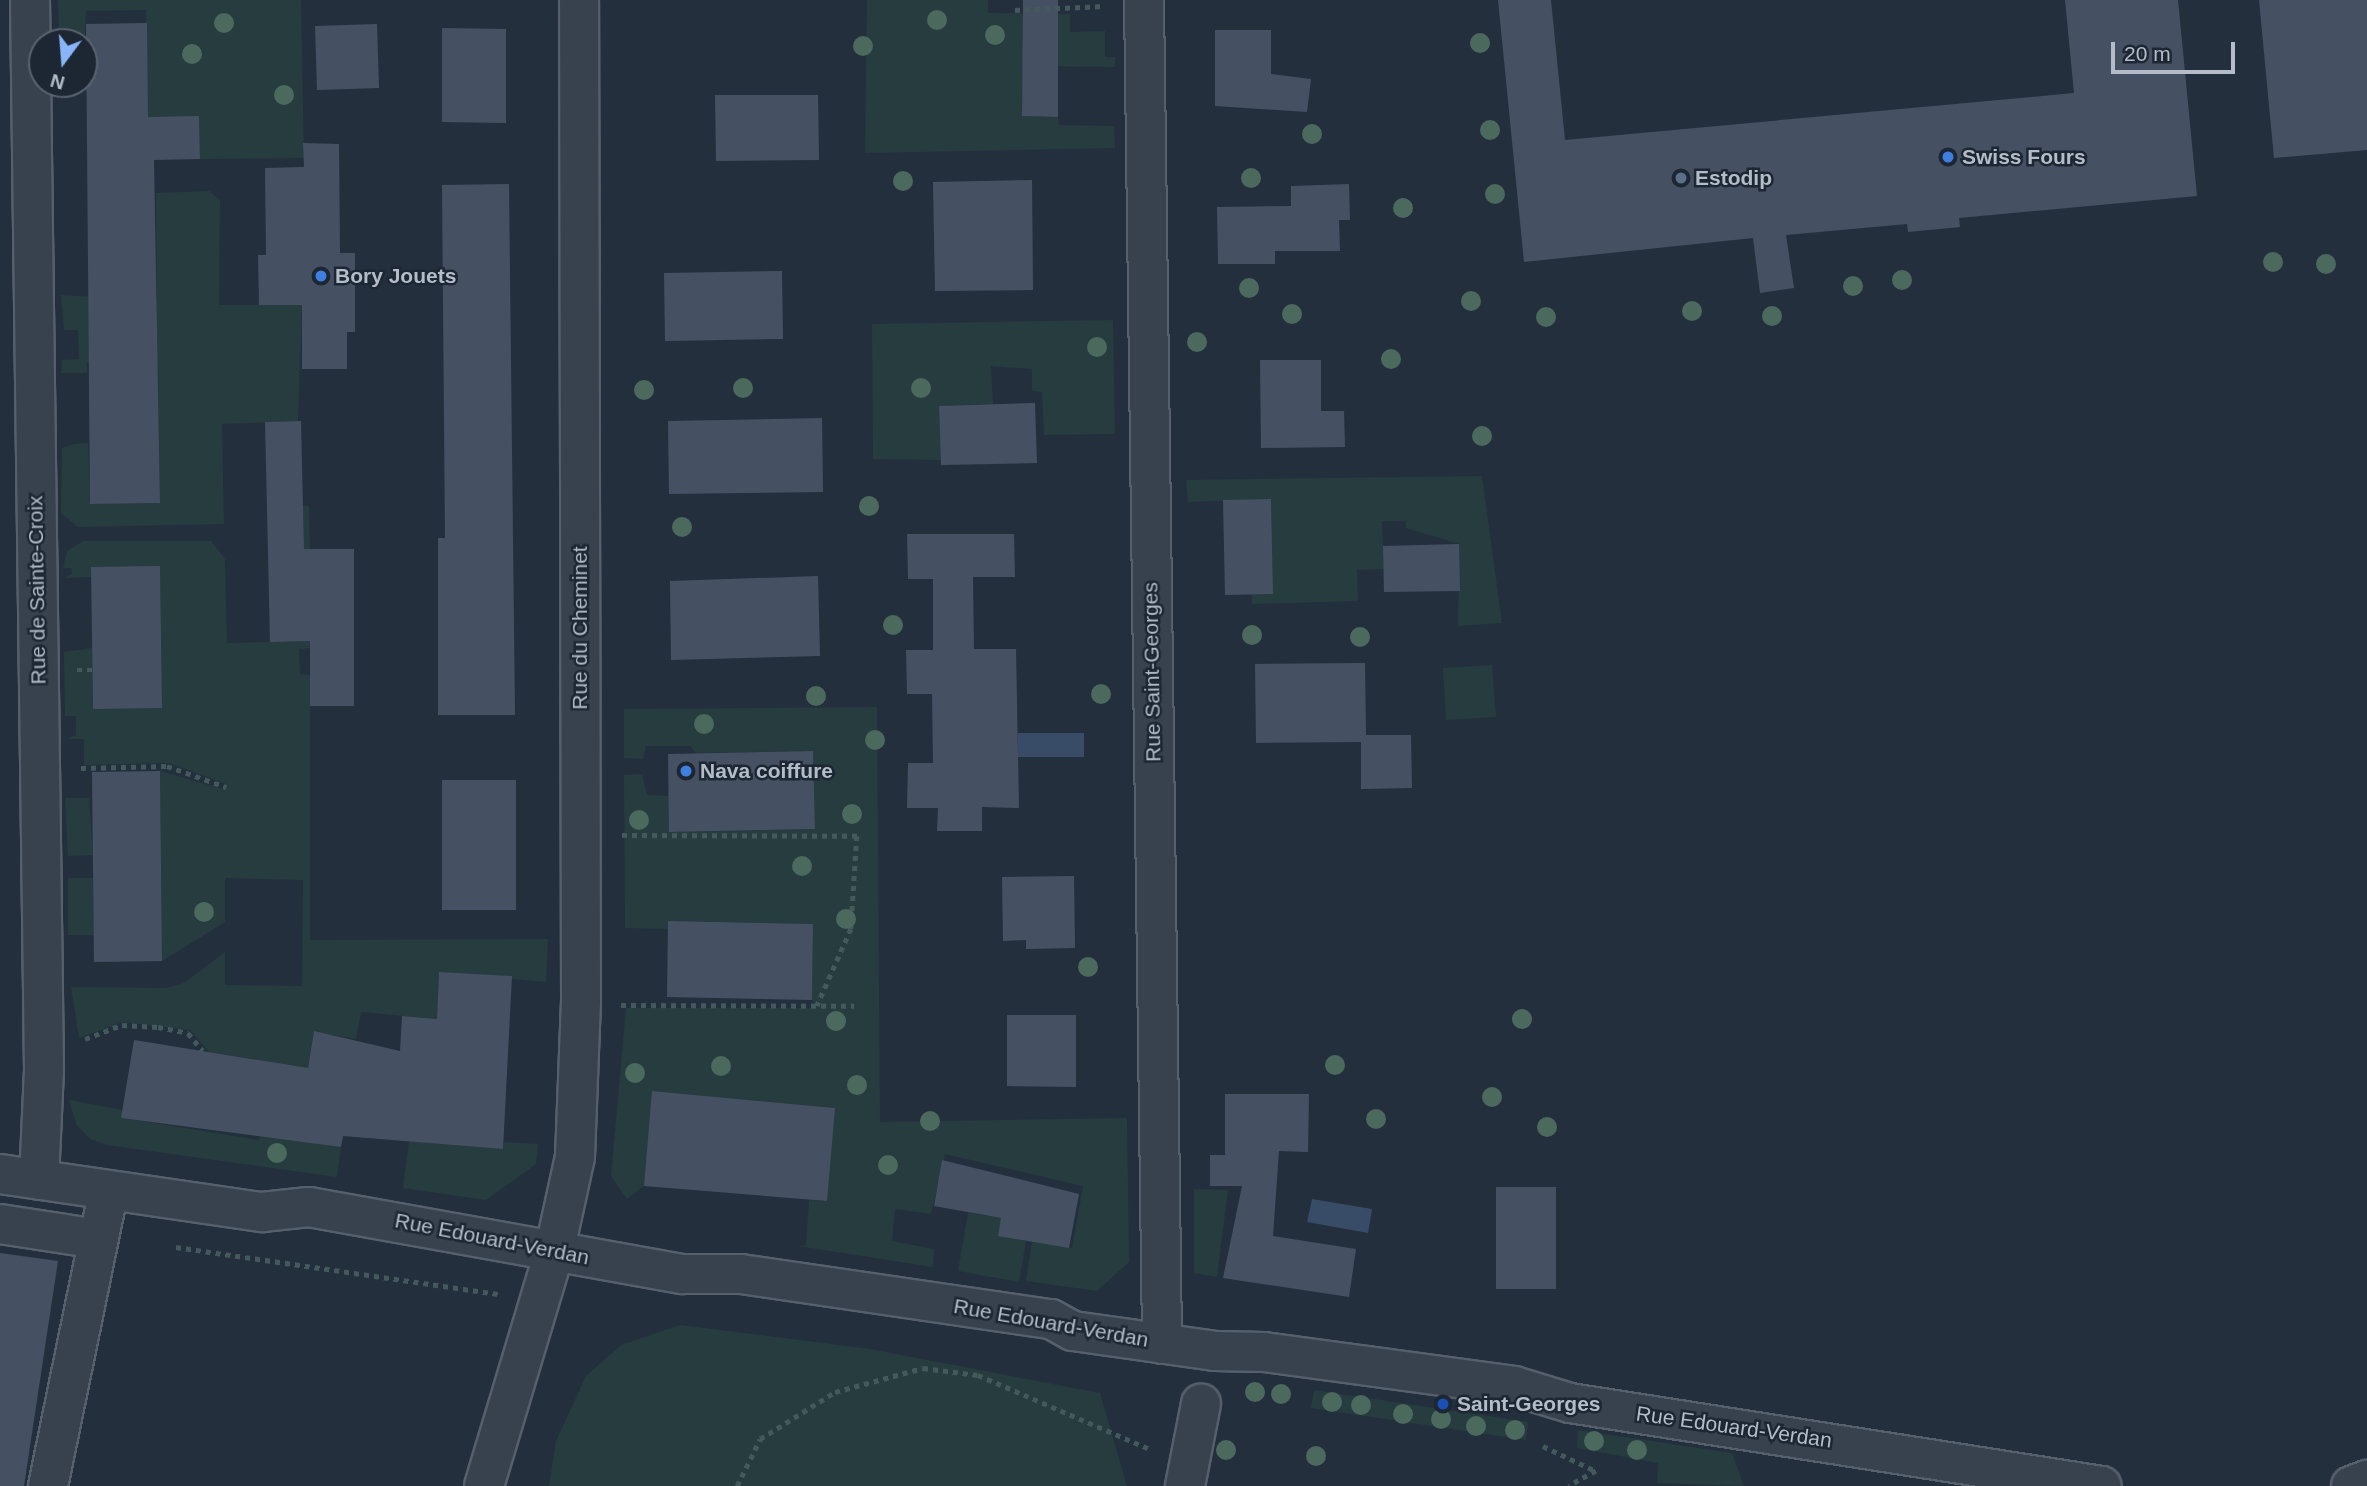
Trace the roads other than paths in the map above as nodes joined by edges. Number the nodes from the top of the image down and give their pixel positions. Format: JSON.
{"nodes":[{"id":1,"x":30,"y":0,"type":"edge"},
{"id":2,"x":579,"y":0,"type":"edge"},
{"id":3,"x":1126,"y":3,"type":"edge"},
{"id":4,"x":0,"y":1174,"type":"edge"},
{"id":5,"x":39,"y":1180,"type":"junction"},
{"id":6,"x":109,"y":1190,"type":"junction"},
{"id":7,"x":0,"y":1224,"type":"edge"},
{"id":8,"x":98,"y":1238,"type":"junction"},
{"id":9,"x":554,"y":1253,"type":"junction"},
{"id":10,"x":1162,"y":1344,"type":"junction"},
{"id":11,"x":1200,"y":1404,"type":"dead end"},
{"id":12,"x":1188,"y":1471,"type":"edge"},
{"id":13,"x":2367,"y":1480,"type":"edge"},
{"id":14,"x":48,"y":1486,"type":"edge"},
{"id":15,"x":484,"y":1486,"type":"edge"},
{"id":16,"x":2102,"y":1486,"type":"edge"},
{"id":17,"x":2351,"y":1486,"type":"edge"}],
"edges":[{"from":1,"to":5,"type":"street","name":"Rue de Sainte-Croix"},
{"from":2,"to":9,"type":"street","name":"Rue du Cheminet"},
{"from":3,"to":10,"type":"street","name":"Rue Saint-Georges"},
{"from":4,"to":5,"type":"street","name":"Rue Edouard-Verdan"},
{"from":5,"to":6,"type":"street","name":"Rue Edouard-Verdan"},
{"from":6,"to":8,"type":"street"},
{"from":6,"to":9,"type":"street","name":"Rue Edouard-Verdan"},
{"from":7,"to":8,"type":"street"},
{"from":8,"to":14,"type":"street"},
{"from":9,"to":10,"type":"street","name":"Rue Edouard-Verdan"},
{"from":9,"to":15,"type":"street","name":"Rue du Cheminet"},
{"from":10,"to":16,"type":"street","name":"Rue Edouard-Verdan"},
{"from":11,"to":12,"type":"street"},
{"from":13,"to":17,"type":"street"}]}
